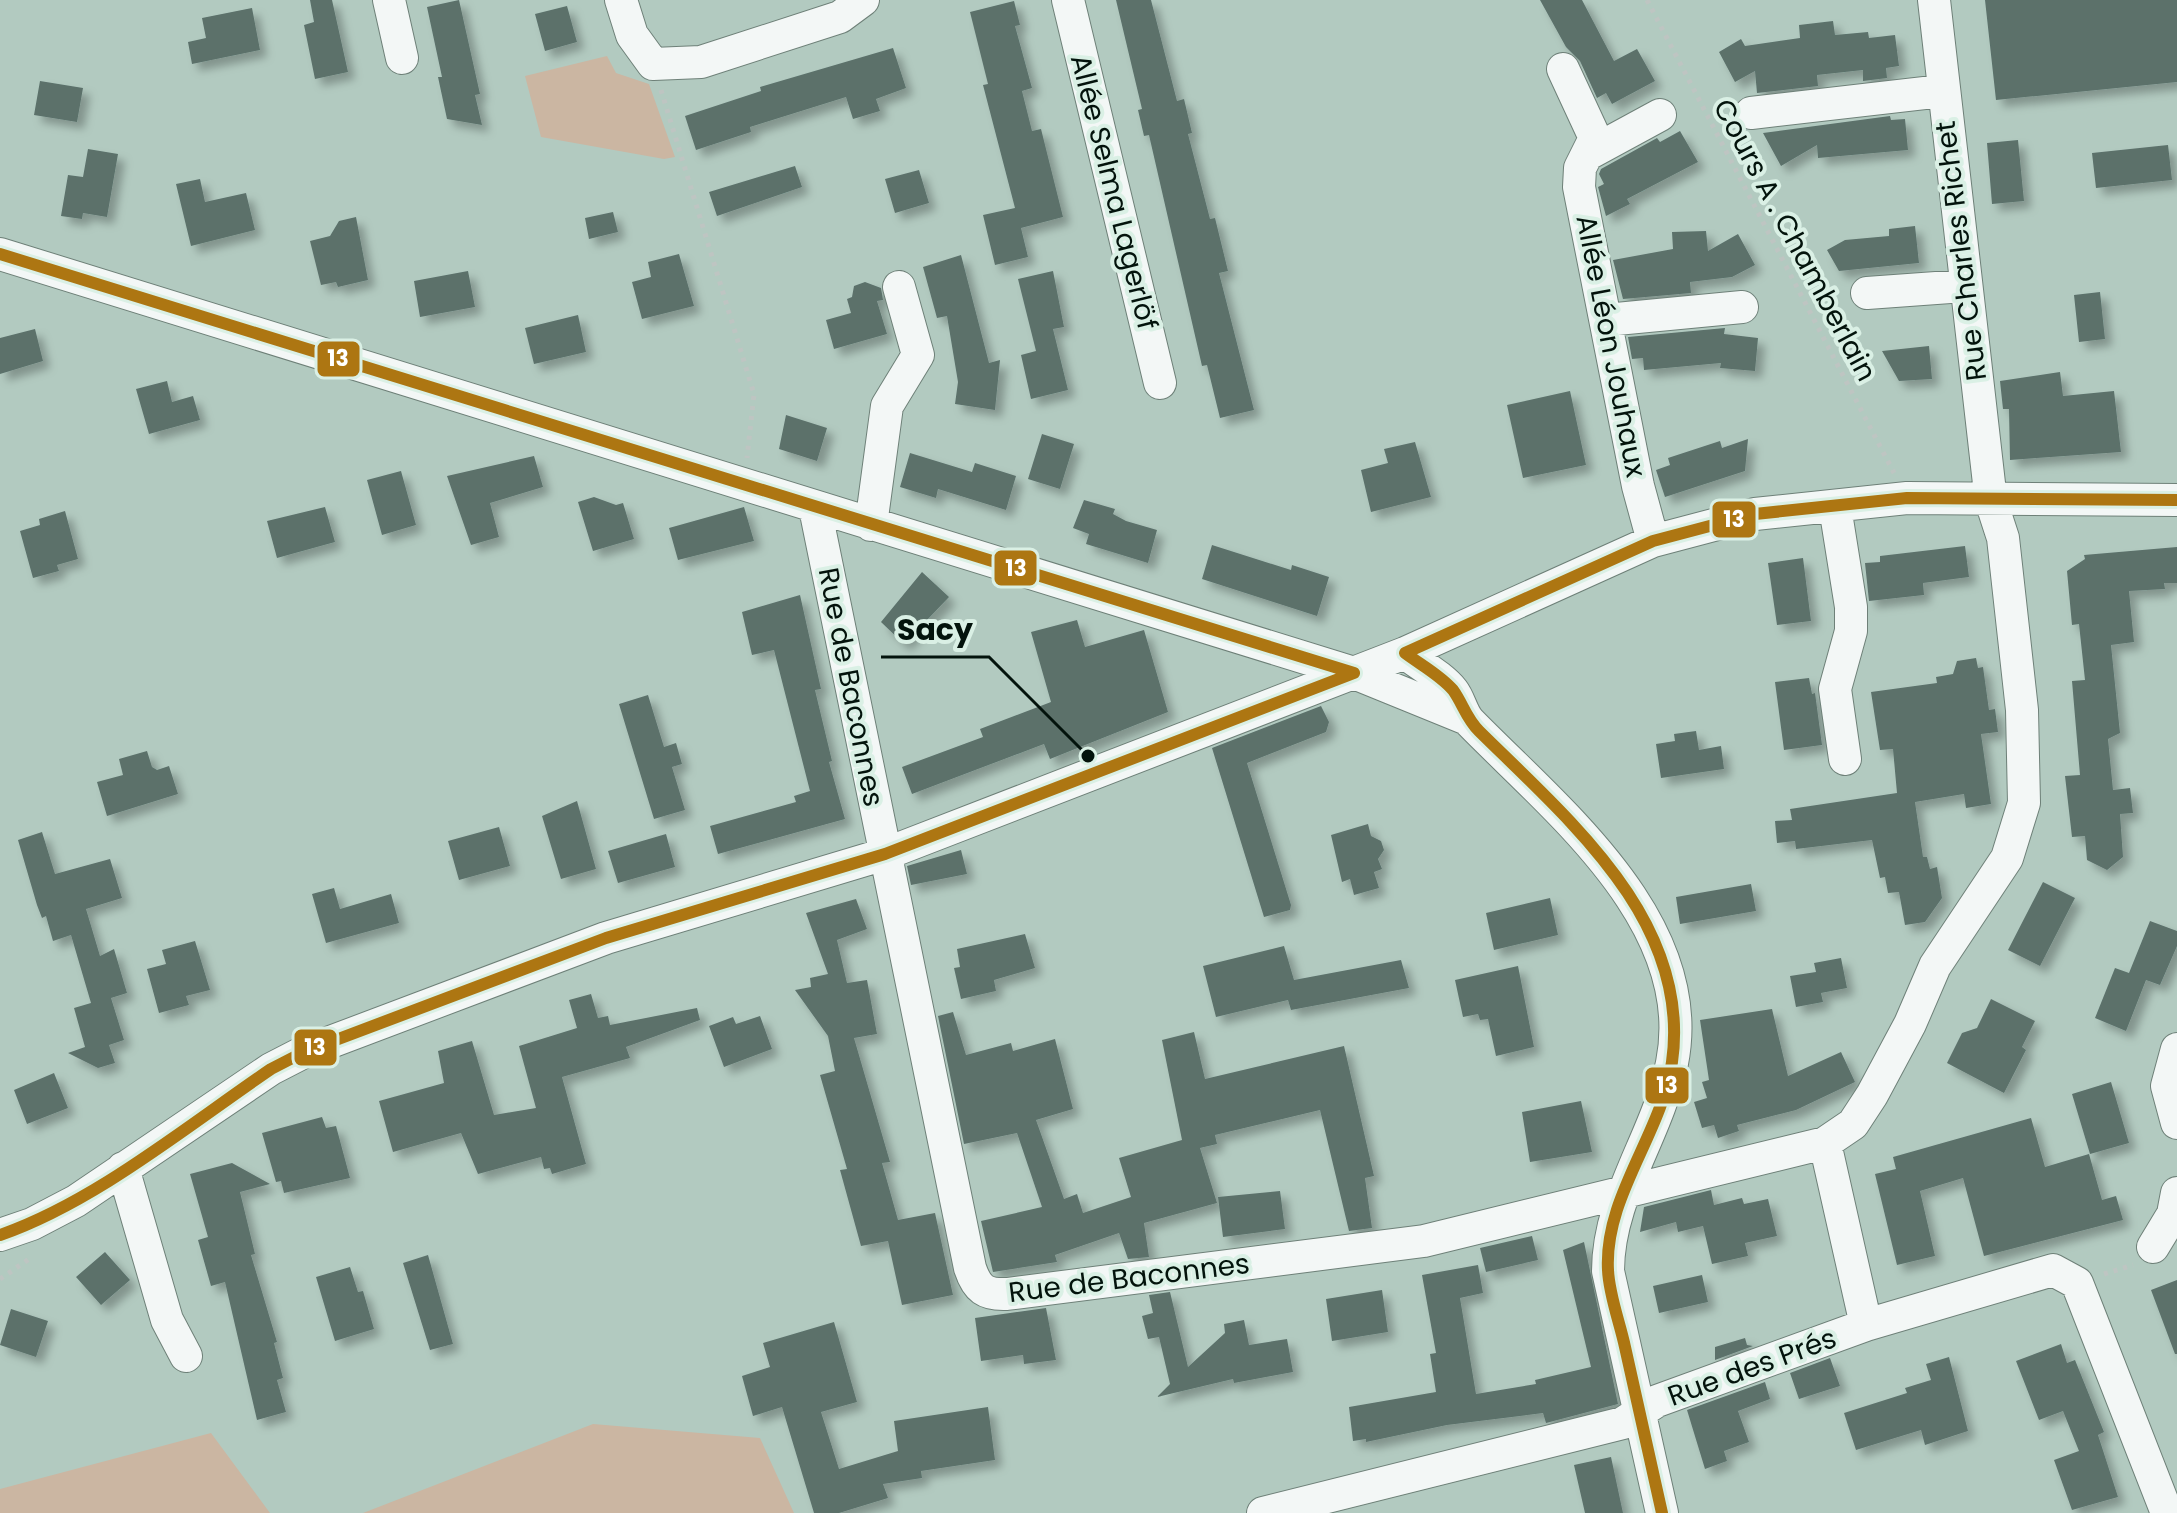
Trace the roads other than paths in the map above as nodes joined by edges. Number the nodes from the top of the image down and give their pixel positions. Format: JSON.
{"nodes":[{"id":1,"x":389,"y":0,"type":"edge"},
{"id":2,"x":621,"y":0,"type":"edge"},
{"id":3,"x":863,"y":0,"type":"edge"},
{"id":4,"x":1068,"y":0,"type":"edge"},
{"id":5,"x":1934,"y":0,"type":"edge"},
{"id":6,"x":402,"y":58,"type":"dead end"},
{"id":7,"x":1563,"y":69,"type":"dead end"},
{"id":8,"x":1942,"y":91,"type":"junction"},
{"id":9,"x":1751,"y":113,"type":"dead end"},
{"id":10,"x":1660,"y":115,"type":"dead end"},
{"id":11,"x":1590,"y":153,"type":"junction"},
{"id":12,"x":0,"y":254,"type":"edge"},
{"id":13,"x":1964,"y":286,"type":"junction"},
{"id":14,"x":899,"y":287,"type":"dead end"},
{"id":15,"x":1867,"y":293,"type":"dead end"},
{"id":16,"x":1742,"y":307,"type":"dead end"},
{"id":17,"x":1606,"y":320,"type":"junction"},
{"id":18,"x":1160,"y":383,"type":"dead end"},
{"id":19,"x":2177,"y":500,"type":"edge"},
{"id":20,"x":1991,"y":501,"type":"junction"},
{"id":21,"x":1835,"y":507,"type":"junction"},
{"id":22,"x":815,"y":508,"type":"junction"},
{"id":23,"x":871,"y":525,"type":"junction"},
{"id":24,"x":1653,"y":541,"type":"junction"},
{"id":25,"x":1405,"y":653,"type":"junction"},
{"id":26,"x":1354,"y":673,"type":"junction"},
{"id":27,"x":1467,"y":719,"type":"junction"},
{"id":28,"x":1845,"y":759,"type":"dead end"},
{"id":29,"x":885,"y":854,"type":"junction"},
{"id":30,"x":2177,"y":1049,"type":"edge"},
{"id":31,"x":2177,"y":1123,"type":"edge"},
{"id":32,"x":1825,"y":1143,"type":"junction"},
{"id":33,"x":123,"y":1168,"type":"junction"},
{"id":34,"x":1624,"y":1191,"type":"junction"},
{"id":35,"x":2177,"y":1193,"type":"edge"},
{"id":36,"x":0,"y":1235,"type":"edge"},
{"id":37,"x":2153,"y":1247,"type":"road end"},
{"id":38,"x":1866,"y":1325,"type":"junction"},
{"id":39,"x":186,"y":1356,"type":"dead end"},
{"id":40,"x":1641,"y":1414,"type":"junction"},
{"id":41,"x":1263,"y":1513,"type":"edge"},
{"id":42,"x":1662,"y":1513,"type":"edge"},
{"id":43,"x":2167,"y":1513,"type":"edge"}],
"edges":[{"from":1,"to":6,"type":"street"},
{"from":2,"to":3,"type":"street"},
{"from":4,"to":18,"type":"street","name":"Allée Selma Lagerlöf"},
{"from":5,"to":8,"type":"street","name":"Rue Charles Richet"},
{"from":7,"to":11,"type":"street","name":"Allée Léon Jouhaux"},
{"from":8,"to":9,"type":"street"},
{"from":8,"to":13,"type":"street","name":"Rue Charles Richet"},
{"from":10,"to":11,"type":"street"},
{"from":11,"to":17,"type":"street","name":"Allée Léon Jouhaux"},
{"from":12,"to":22,"type":"street"},
{"from":13,"to":15,"type":"street"},
{"from":13,"to":20,"type":"street","name":"Rue Charles Richet"},
{"from":14,"to":23,"type":"street"},
{"from":16,"to":17,"type":"street"},
{"from":17,"to":24,"type":"street","name":"Allée Léon Jouhaux"},
{"from":19,"to":20,"type":"street"},
{"from":20,"to":21,"type":"street"},
{"from":20,"to":32,"type":"street","name":"Rue Charles Richet"},
{"from":21,"to":24,"type":"street"},
{"from":21,"to":28,"type":"street"},
{"from":22,"to":23,"type":"street"},
{"from":22,"to":29,"type":"street","name":"Rue de Baconnes"},
{"from":23,"to":26,"type":"street"},
{"from":24,"to":25,"type":"street"},
{"from":25,"to":26,"type":"street"},
{"from":25,"to":27,"type":"street"},
{"from":26,"to":27,"type":"street"},
{"from":26,"to":29,"type":"street"},
{"from":27,"to":34,"type":"street"},
{"from":29,"to":33,"type":"street"},
{"from":29,"to":34,"type":"street","name":"Rue de Baconnes"},
{"from":30,"to":31,"type":"street"},
{"from":32,"to":34,"type":"street","name":"Rue de Baconnes"},
{"from":32,"to":38,"type":"street"},
{"from":33,"to":36,"type":"street"},
{"from":33,"to":39,"type":"street"},
{"from":34,"to":40,"type":"street"},
{"from":35,"to":37,"type":"street"},
{"from":38,"to":40,"type":"street","name":"Rue des Prés"},
{"from":38,"to":43,"type":"street","name":"Rue des Prés"},
{"from":40,"to":41,"type":"street","name":"Rue des Prés"},
{"from":40,"to":42,"type":"street"}]}
